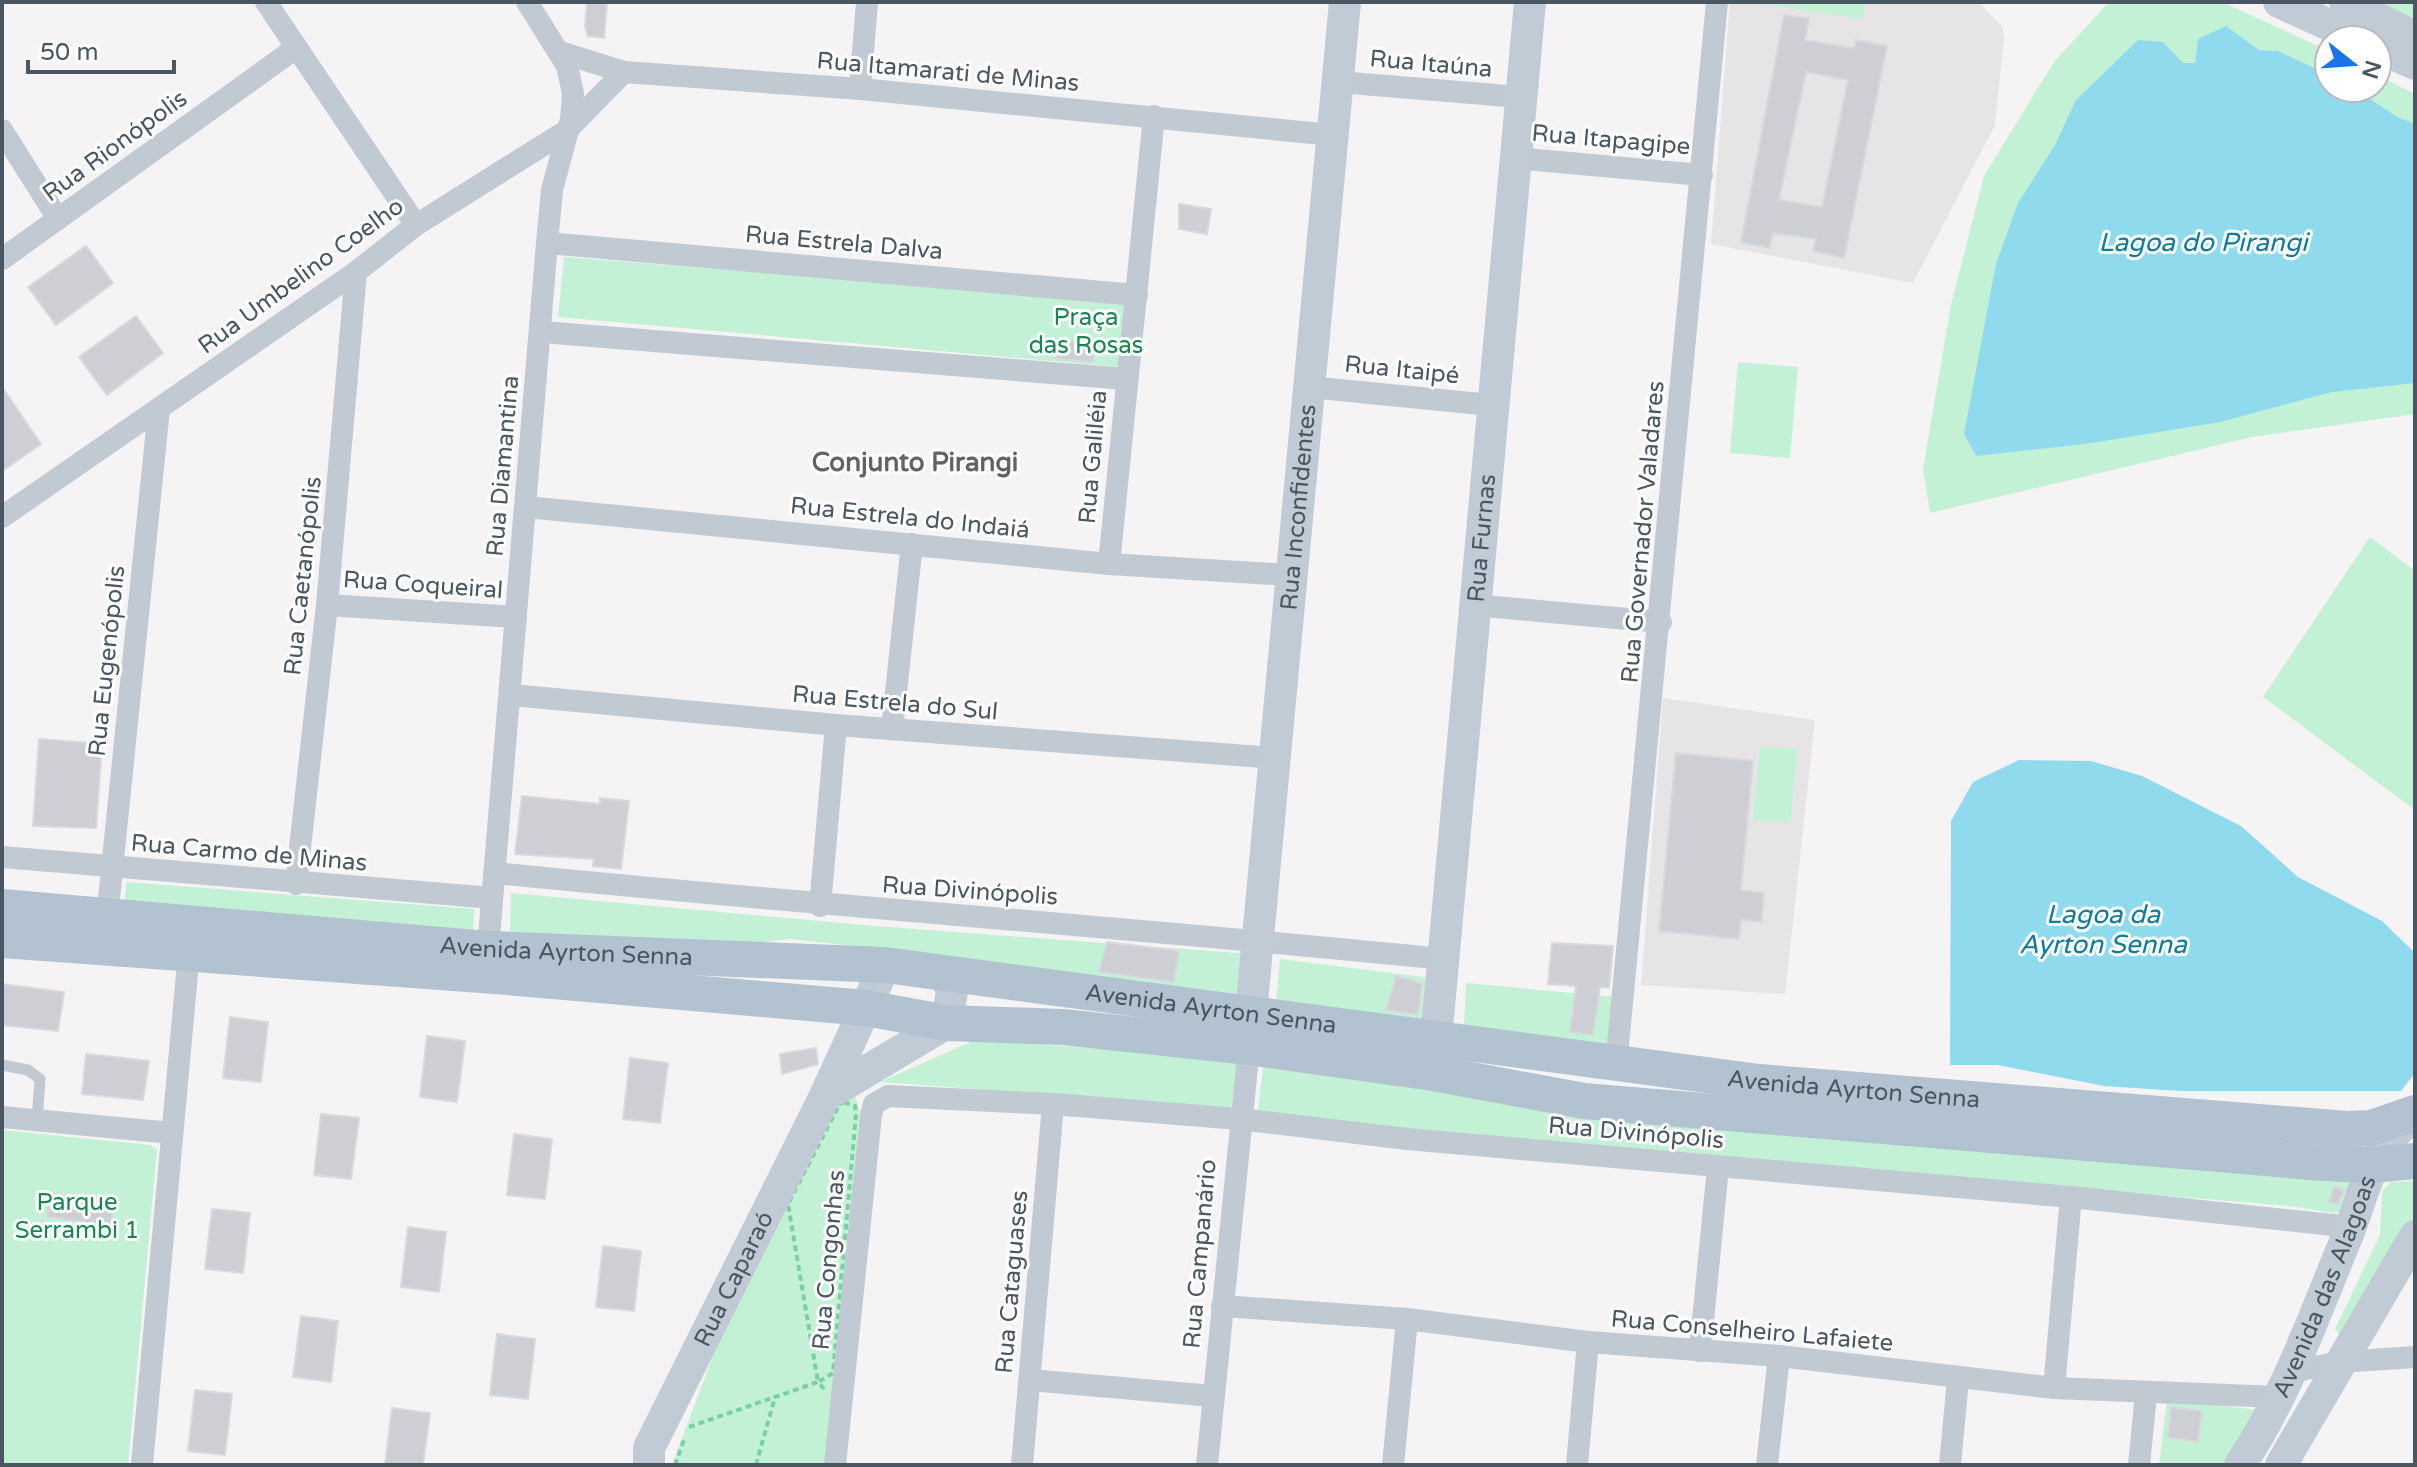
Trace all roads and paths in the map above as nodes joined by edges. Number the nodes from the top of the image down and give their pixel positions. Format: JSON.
{"nodes":[{"id":1,"x":266,"y":2,"type":"edge"},
{"id":2,"x":527,"y":2,"type":"edge"},
{"id":3,"x":867,"y":2,"type":"edge"},
{"id":4,"x":1345,"y":2,"type":"edge"},
{"id":5,"x":1530,"y":2,"type":"edge"},
{"id":6,"x":1717,"y":2,"type":"edge"},
{"id":7,"x":2345,"y":2,"type":"edge"},
{"id":8,"x":2284,"y":3,"type":"edge"},
{"id":9,"x":2328,"y":24,"type":"edge"},
{"id":10,"x":2415,"y":37,"type":"edge"},
{"id":11,"x":296,"y":48,"type":"junction"},
{"id":12,"x":560,"y":52,"type":"junction"},
{"id":13,"x":2393,"y":54,"type":"edge"},
{"id":14,"x":2415,"y":64,"type":"edge"},
{"id":15,"x":624,"y":72,"type":"junction"},
{"id":16,"x":1338,"y":82,"type":"junction"},
{"id":17,"x":860,"y":89,"type":"junction"},
{"id":18,"x":1520,"y":97,"type":"junction"},
{"id":19,"x":1154,"y":116,"type":"junction"},
{"id":20,"x":2,"y":130,"type":"edge"},
{"id":21,"x":566,"y":131,"type":"junction"},
{"id":22,"x":1333,"y":135,"type":"junction"},
{"id":23,"x":1514,"y":158,"type":"junction"},
{"id":24,"x":1702,"y":175,"type":"junction"},
{"id":25,"x":58,"y":219,"type":"junction"},
{"id":26,"x":416,"y":225,"type":"junction"},
{"id":27,"x":547,"y":243,"type":"junction"},
{"id":28,"x":2,"y":259,"type":"edge"},
{"id":29,"x":356,"y":272,"type":"junction"},
{"id":30,"x":1137,"y":295,"type":"junction"},
{"id":31,"x":542,"y":332,"type":"junction"},
{"id":32,"x":1126,"y":379,"type":"junction"},
{"id":33,"x":1309,"y":387,"type":"junction"},
{"id":34,"x":1491,"y":405,"type":"junction"},
{"id":35,"x":159,"y":409,"type":"junction"},
{"id":36,"x":526,"y":507,"type":"junction"},
{"id":37,"x":2,"y":517,"type":"edge"},
{"id":38,"x":912,"y":544,"type":"junction"},
{"id":39,"x":1109,"y":564,"type":"junction"},
{"id":40,"x":1290,"y":575,"type":"junction"},
{"id":41,"x":327,"y":605,"type":"junction"},
{"id":42,"x":1473,"y":605,"type":"junction"},
{"id":43,"x":516,"y":617,"type":"junction"},
{"id":44,"x":1661,"y":622,"type":"junction"},
{"id":45,"x":511,"y":695,"type":"junction"},
{"id":46,"x":836,"y":725,"type":"junction"},
{"id":47,"x":892,"y":729,"type":"junction"},
{"id":48,"x":1276,"y":758,"type":"junction"},
{"id":49,"x":2,"y":857,"type":"edge"},
{"id":50,"x":112,"y":867,"type":"junction"},
{"id":51,"x":495,"y":873,"type":"junction"},
{"id":52,"x":296,"y":884,"type":"junction"},
{"id":53,"x":492,"y":898,"type":"junction"},
{"id":54,"x":820,"y":906,"type":"junction"},
{"id":55,"x":2,"y":907,"type":"edge"},
{"id":56,"x":107,"y":918,"type":"junction"},
{"id":57,"x":2,"y":940,"type":"edge"},
{"id":58,"x":1259,"y":940,"type":"junction"},
{"id":59,"x":488,"y":949,"type":"junction"},
{"id":60,"x":189,"y":952,"type":"junction"},
{"id":61,"x":1442,"y":959,"type":"junction"},
{"id":62,"x":885,"y":965,"type":"junction"},
{"id":63,"x":944,"y":973,"type":"junction"},
{"id":64,"x":866,"y":1008,"type":"junction"},
{"id":65,"x":947,"y":1023,"type":"junction"},
{"id":66,"x":1250,"y":1030,"type":"junction"},
{"id":67,"x":1435,"y":1056,"type":"junction"},
{"id":68,"x":2,"y":1065,"type":"edge"},
{"id":69,"x":1616,"y":1066,"type":"junction"},
{"id":70,"x":825,"y":1096,"type":"junction"},
{"id":71,"x":915,"y":1096,"type":"joint"},
{"id":72,"x":1053,"y":1104,"type":"junction"},
{"id":73,"x":2415,"y":1114,"type":"edge"},
{"id":74,"x":2,"y":1117,"type":"edge"},
{"id":75,"x":1239,"y":1119,"type":"junction"},
{"id":76,"x":37,"y":1121,"type":"junction"},
{"id":77,"x":172,"y":1133,"type":"junction"},
{"id":78,"x":2415,"y":1161,"type":"edge"},
{"id":79,"x":2372,"y":1165,"type":"junction"},
{"id":80,"x":1718,"y":1167,"type":"junction"},
{"id":81,"x":2071,"y":1197,"type":"junction"},
{"id":82,"x":2351,"y":1227,"type":"junction"},
{"id":83,"x":2415,"y":1236,"type":"edge"},
{"id":84,"x":1222,"y":1306,"type":"junction"},
{"id":85,"x":1407,"y":1319,"type":"junction"},
{"id":86,"x":1588,"y":1342,"type":"junction"},
{"id":87,"x":2302,"y":1342,"type":"junction"},
{"id":88,"x":1700,"y":1351,"type":"junction"},
{"id":89,"x":1779,"y":1356,"type":"junction"},
{"id":90,"x":2415,"y":1357,"type":"edge"},
{"id":91,"x":2339,"y":1362,"type":"junction"},
{"id":92,"x":1958,"y":1379,"type":"junction"},
{"id":93,"x":1030,"y":1380,"type":"junction"},
{"id":94,"x":818,"y":1382,"type":"junction"},
{"id":95,"x":2283,"y":1385,"type":"junction"},
{"id":96,"x":2054,"y":1388,"type":"junction"},
{"id":97,"x":2146,"y":1394,"type":"junction"},
{"id":98,"x":829,"y":1396,"type":"dead end"},
{"id":99,"x":1213,"y":1396,"type":"junction"},
{"id":100,"x":775,"y":1397,"type":"junction"},
{"id":101,"x":651,"y":1461,"type":"edge"},
{"id":102,"x":142,"y":1465,"type":"edge"},
{"id":103,"x":756,"y":1465,"type":"edge"},
{"id":104,"x":835,"y":1465,"type":"edge"},
{"id":105,"x":1022,"y":1465,"type":"edge"},
{"id":106,"x":1207,"y":1465,"type":"edge"},
{"id":107,"x":1393,"y":1465,"type":"edge"},
{"id":108,"x":1577,"y":1465,"type":"edge"},
{"id":109,"x":1767,"y":1465,"type":"edge"},
{"id":110,"x":1950,"y":1465,"type":"edge"},
{"id":111,"x":2139,"y":1465,"type":"edge"},
{"id":112,"x":2240,"y":1465,"type":"edge"},
{"id":113,"x":2281,"y":1465,"type":"edge"}],
"edges":[{"from":1,"to":11,"type":"street"},
{"from":2,"to":12,"type":"street","name":"Rua Diamantina"},
{"from":3,"to":17,"type":"street"},
{"from":4,"to":16,"type":"street","name":"Rua Inconfidentes"},
{"from":5,"to":18,"type":"street","name":"Rua Furnas"},
{"from":6,"to":24,"type":"street","name":"Rua Governador Valadares"},
{"from":7,"to":10,"type":"street"},
{"from":8,"to":9,"type":"street"},
{"from":11,"to":25,"type":"street","name":"Rua Rionópolis"},
{"from":11,"to":26,"type":"street"},
{"from":12,"to":15,"type":"street","name":"Rua Itamarati de Minas"},
{"from":12,"to":21,"type":"street","name":"Rua Diamantina"},
{"from":13,"to":14,"type":"street"},
{"from":15,"to":17,"type":"street","name":"Rua Itamarati de Minas"},
{"from":15,"to":21,"type":"street","name":"Rua Umbelino Coelho"},
{"from":16,"to":18,"type":"street","name":"Rua Itaúna"},
{"from":16,"to":22,"type":"street","name":"Rua Inconfidentes"},
{"from":17,"to":19,"type":"street","name":"Rua Itamarati de Minas"},
{"from":18,"to":23,"type":"street","name":"Rua Furnas"},
{"from":19,"to":22,"type":"street","name":"Rua Itamarati de Minas"},
{"from":19,"to":30,"type":"street","name":"Rua Galiléia"},
{"from":20,"to":25,"type":"street"},
{"from":21,"to":26,"type":"street","name":"Rua Umbelino Coelho"},
{"from":21,"to":27,"type":"street","name":"Rua Diamantina"},
{"from":22,"to":33,"type":"street","name":"Rua Inconfidentes"},
{"from":23,"to":24,"type":"street","name":"Rua Itapagipe"},
{"from":23,"to":34,"type":"street","name":"Rua Furnas"},
{"from":24,"to":44,"type":"street","name":"Rua Governador Valadares"},
{"from":25,"to":28,"type":"street","name":"Rua Rionópolis"},
{"from":26,"to":29,"type":"street","name":"Rua Umbelino Coelho"},
{"from":27,"to":30,"type":"street","name":"Rua Estrela Dalva"},
{"from":27,"to":31,"type":"street","name":"Rua Diamantina"},
{"from":29,"to":35,"type":"street","name":"Rua Umbelino Coelho"},
{"from":29,"to":41,"type":"street","name":"Rua Caetanópolis"},
{"from":30,"to":32,"type":"street","name":"Rua Galiléia"},
{"from":31,"to":32,"type":"street"},
{"from":31,"to":36,"type":"street","name":"Rua Diamantina"},
{"from":32,"to":39,"type":"street","name":"Rua Galiléia"},
{"from":33,"to":34,"type":"street","name":"Rua Itaipé"},
{"from":33,"to":40,"type":"street","name":"Rua Inconfidentes"},
{"from":34,"to":42,"type":"street","name":"Rua Furnas"},
{"from":35,"to":37,"type":"street","name":"Rua Umbelino Coelho"},
{"from":35,"to":50,"type":"street","name":"Rua Eugenópolis"},
{"from":36,"to":38,"type":"street","name":"Rua Estrela do Indaiá"},
{"from":36,"to":43,"type":"street","name":"Rua Diamantina"},
{"from":38,"to":39,"type":"street","name":"Rua Estrela do Indaiá"},
{"from":38,"to":47,"type":"street"},
{"from":39,"to":40,"type":"street","name":"Rua Estrela do Indaiá"},
{"from":40,"to":48,"type":"street","name":"Rua Inconfidentes"},
{"from":41,"to":43,"type":"street","name":"Rua Coqueiral"},
{"from":41,"to":52,"type":"street","name":"Rua Caetanópolis"},
{"from":42,"to":44,"type":"street"},
{"from":42,"to":61,"type":"street","name":"Rua Furnas"},
{"from":43,"to":45,"type":"street","name":"Rua Diamantina"},
{"from":44,"to":69,"type":"street","name":"Rua Governador Valadares"},
{"from":45,"to":46,"type":"street","name":"Rua Estrela do Sul"},
{"from":45,"to":51,"type":"street","name":"Rua Diamantina"},
{"from":46,"to":47,"type":"street","name":"Rua Estrela do Sul"},
{"from":46,"to":54,"type":"street"},
{"from":47,"to":48,"type":"street","name":"Rua Estrela do Sul"},
{"from":48,"to":58,"type":"street","name":"Rua Inconfidentes"},
{"from":49,"to":50,"type":"street","name":"Rua Carmo de Minas"},
{"from":50,"to":52,"type":"street","name":"Rua Carmo de Minas"},
{"from":50,"to":56,"type":"street","name":"Rua Eugenópolis"},
{"from":51,"to":53,"type":"street","name":"Rua Diamantina"},
{"from":51,"to":54,"type":"street","name":"Rua Divinópolis"},
{"from":52,"to":53,"type":"street","name":"Rua Carmo de Minas"},
{"from":53,"to":59,"type":"street","name":"Rua Diamantina"},
{"from":54,"to":58,"type":"street","name":"Rua Divinópolis"},
{"from":55,"to":56,"type":"main road","name":"Avenida Ayrton Senna"},
{"from":56,"to":59,"type":"main road","name":"Avenida Ayrton Senna"},
{"from":57,"to":60,"type":"main road","name":"Avenida Ayrton Senna"},
{"from":58,"to":61,"type":"street","name":"Rua Divinópolis"},
{"from":58,"to":66,"type":"street","name":"Rua Inconfidentes"},
{"from":59,"to":62,"type":"main road","name":"Avenida Ayrton Senna"},
{"from":60,"to":64,"type":"main road","name":"Avenida Ayrton Senna"},
{"from":60,"to":77,"type":"street"},
{"from":61,"to":67,"type":"street","name":"Rua Furnas"},
{"from":62,"to":63,"type":"main road","name":"Avenida Ayrton Senna"},
{"from":62,"to":64,"type":"street","name":"Rua Caparaó"},
{"from":63,"to":65,"type":"street"},
{"from":63,"to":66,"type":"main road","name":"Avenida Ayrton Senna"},
{"from":64,"to":65,"type":"main road","name":"Avenida Ayrton Senna"},
{"from":64,"to":70,"type":"street","name":"Rua Caparaó"},
{"from":65,"to":66,"type":"main road","name":"Avenida Ayrton Senna"},
{"from":65,"to":70,"type":"street"},
{"from":66,"to":67,"type":"main road","name":"Avenida Ayrton Senna"},
{"from":66,"to":75,"type":"street","name":"Rua Campanário"},
{"from":67,"to":69,"type":"main road","name":"Avenida Ayrton Senna"},
{"from":67,"to":79,"type":"main road","name":"Avenida Ayrton Senna"},
{"from":68,"to":76,"type":"lane"},
{"from":69,"to":73,"type":"main road","name":"Avenida Ayrton Senna"},
{"from":70,"to":101,"type":"street","name":"Rua Caparaó"},
{"from":71,"to":72,"type":"street","name":"Rua Divinópolis"},
{"from":71,"to":104,"type":"street","name":"Rua Congonhas"},
{"from":72,"to":75,"type":"street","name":"Rua Divinópolis"},
{"from":72,"to":93,"type":"street","name":"Rua Cataguases"},
{"from":73,"to":79,"type":"street","name":"Avenida das Alagoas"},
{"from":74,"to":76,"type":"street"},
{"from":75,"to":80,"type":"street","name":"Rua Divinópolis"},
{"from":75,"to":84,"type":"street","name":"Rua Campanário"},
{"from":76,"to":77,"type":"street"},
{"from":77,"to":102,"type":"street"},
{"from":78,"to":79,"type":"main road","name":"Avenida Ayrton Senna"},
{"from":79,"to":82,"type":"street","name":"Avenida das Alagoas"},
{"from":80,"to":81,"type":"street","name":"Rua Divinópolis"},
{"from":80,"to":88,"type":"street"},
{"from":81,"to":82,"type":"street","name":"Rua Divinópolis"},
{"from":81,"to":96,"type":"street"},
{"from":82,"to":87,"type":"street","name":"Avenida das Alagoas"},
{"from":83,"to":91,"type":"street","name":"Avenida das Alagoas"},
{"from":84,"to":85,"type":"street","name":"Rua Conselheiro Lafaiete"},
{"from":84,"to":99,"type":"street","name":"Rua Campanário"},
{"from":85,"to":86,"type":"street","name":"Rua Conselheiro Lafaiete"},
{"from":85,"to":107,"type":"street"},
{"from":86,"to":88,"type":"street","name":"Rua Conselheiro Lafaiete"},
{"from":86,"to":108,"type":"street"},
{"from":87,"to":91,"type":"street"},
{"from":87,"to":95,"type":"street","name":"Avenida das Alagoas"},
{"from":88,"to":89,"type":"street","name":"Rua Conselheiro Lafaiete"},
{"from":89,"to":92,"type":"street","name":"Rua Conselheiro Lafaiete"},
{"from":89,"to":109,"type":"street"},
{"from":90,"to":91,"type":"street","name":"Rua Conselheiro Lafaiete"},
{"from":91,"to":95,"type":"street","name":"Rua Conselheiro Lafaiete"},
{"from":91,"to":113,"type":"street","name":"Avenida das Alagoas"},
{"from":92,"to":96,"type":"street","name":"Rua Conselheiro Lafaiete"},
{"from":92,"to":110,"type":"street"},
{"from":93,"to":99,"type":"street"},
{"from":93,"to":105,"type":"street","name":"Rua Cataguases"},
{"from":94,"to":94,"type":"path"},
{"from":94,"to":98,"type":"path"},
{"from":94,"to":100,"type":"path"},
{"from":95,"to":97,"type":"street","name":"Rua Conselheiro Lafaiete"},
{"from":95,"to":112,"type":"street","name":"Avenida das Alagoas"},
{"from":96,"to":97,"type":"street","name":"Rua Conselheiro Lafaiete"},
{"from":97,"to":111,"type":"street"},
{"from":99,"to":106,"type":"street","name":"Rua Campanário"},
{"from":100,"to":101,"type":"path"},
{"from":100,"to":103,"type":"path"}]}
